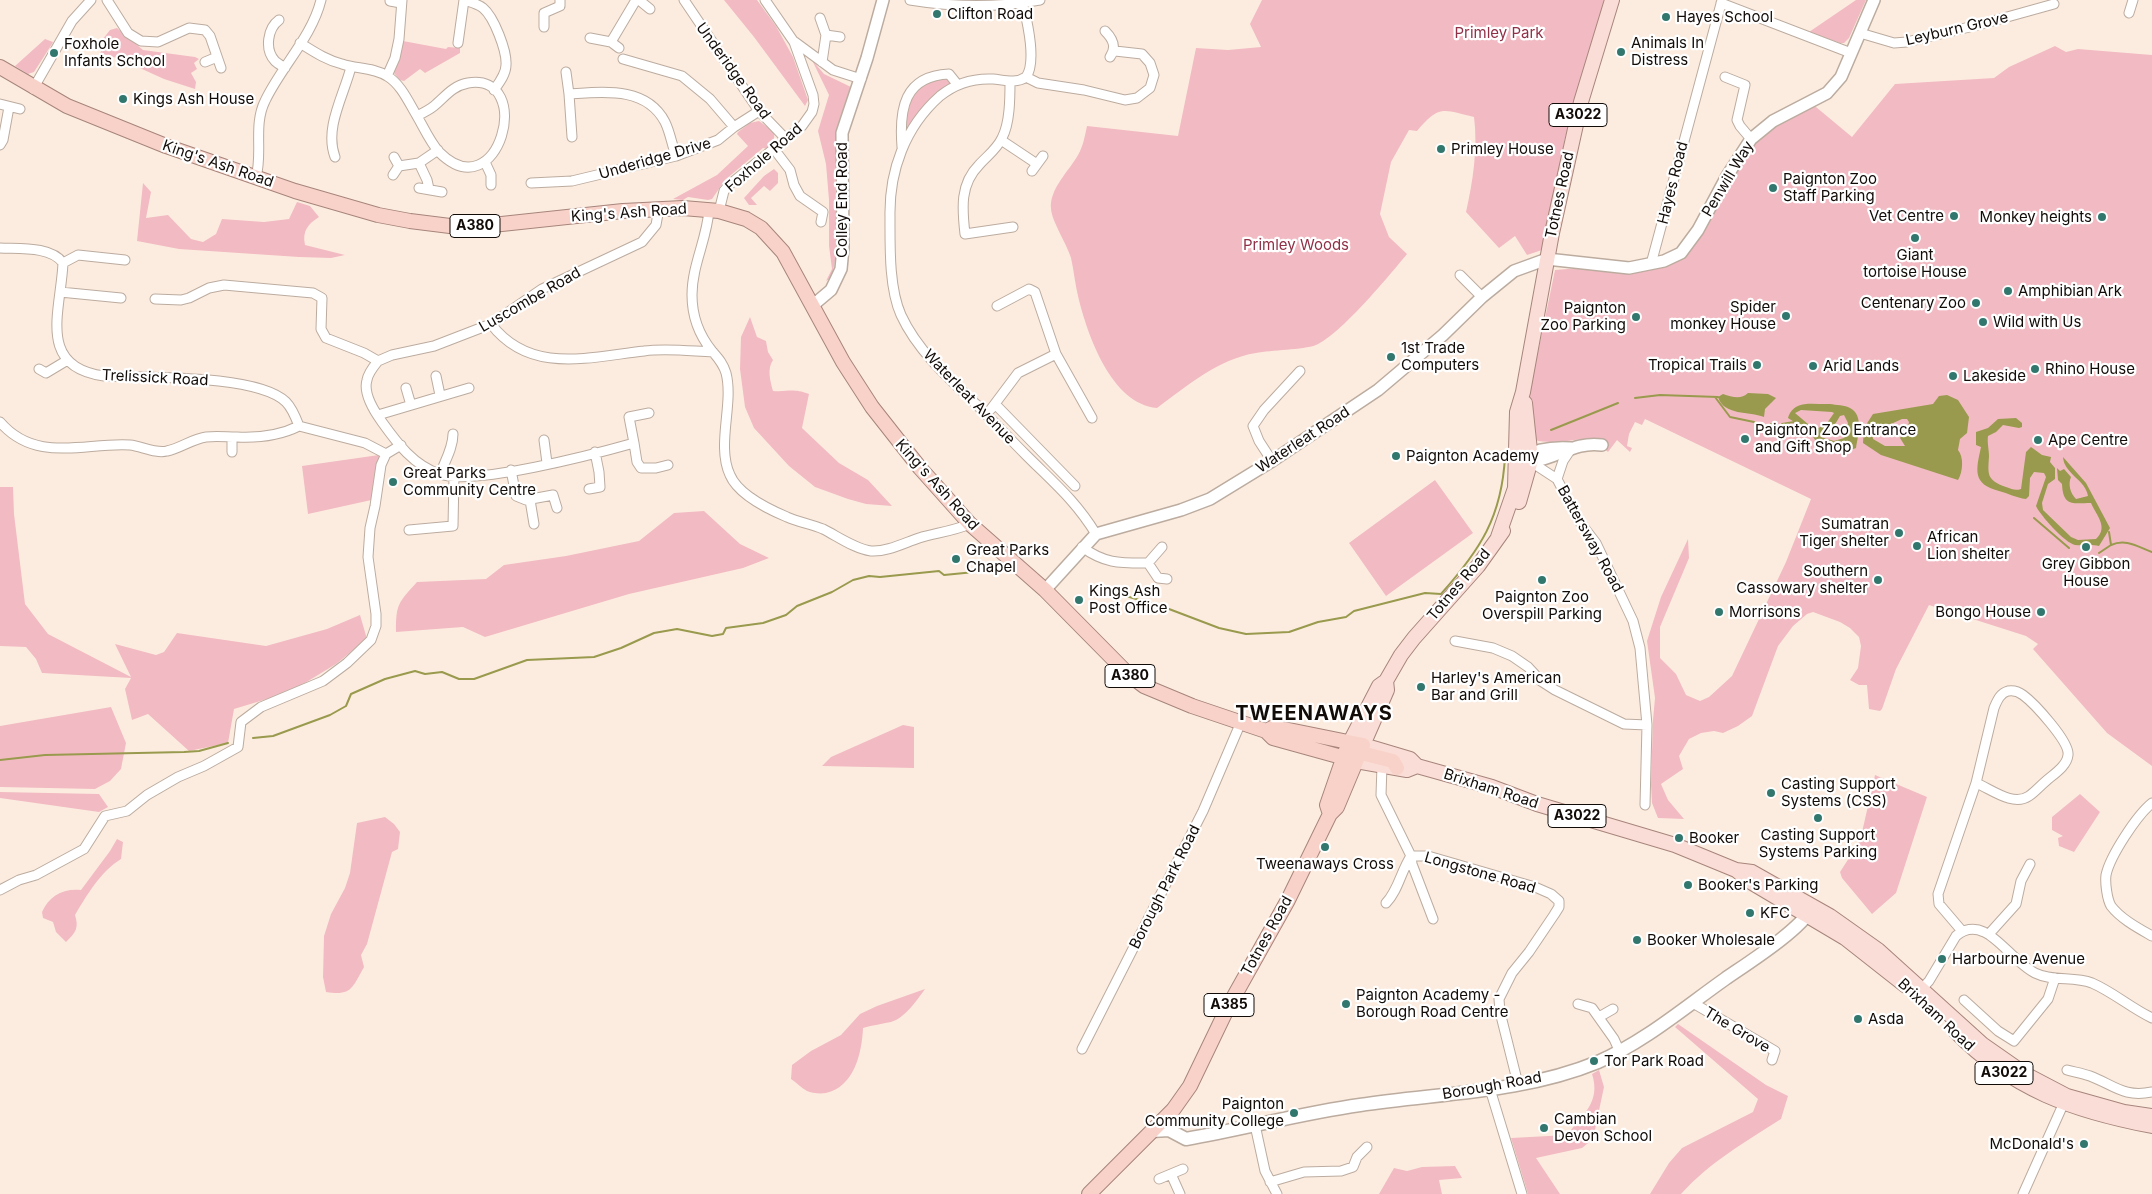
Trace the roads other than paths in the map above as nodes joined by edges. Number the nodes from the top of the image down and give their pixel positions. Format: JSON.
{"nodes":[{"id":1,"x":91,"y":0,"type":"edge"},
{"id":2,"x":107,"y":0,"type":"edge"},
{"id":3,"x":321,"y":0,"type":"edge"},
{"id":4,"x":464,"y":0,"type":"edge"},
{"id":5,"x":560,"y":0,"type":"edge"},
{"id":6,"x":638,"y":0,"type":"edge"},
{"id":7,"x":684,"y":0,"type":"edge"},
{"id":8,"x":765,"y":0,"type":"edge"},
{"id":9,"x":883,"y":0,"type":"edge"},
{"id":10,"x":910,"y":0,"type":"edge"},
{"id":11,"x":1040,"y":0,"type":"edge"},
{"id":12,"x":1612,"y":0,"type":"edge"},
{"id":13,"x":1874,"y":0,"type":"edge"},
{"id":14,"x":2133,"y":0,"type":"edge"},
{"id":15,"x":402,"y":1,"type":"edge"},
{"id":16,"x":1721,"y":1,"type":"edge"},
{"id":17,"x":390,"y":2,"type":"dead end"},
{"id":18,"x":962,"y":3,"type":"edge"},
{"id":19,"x":1023,"y":3,"type":"junction"},
{"id":20,"x":2054,"y":4,"type":"dead end"},
{"id":21,"x":650,"y":9,"type":"dead end"},
{"id":22,"x":2129,"y":14,"type":"dead end"},
{"id":23,"x":820,"y":18,"type":"dead end"},
{"id":24,"x":262,"y":21,"type":"dead end"},
{"id":25,"x":544,"y":27,"type":"dead end"},
{"id":26,"x":1105,"y":30,"type":"dead end"},
{"id":27,"x":1860,"y":33,"type":"junction"},
{"id":28,"x":826,"y":35,"type":"junction"},
{"id":29,"x":590,"y":38,"type":"dead end"},
{"id":30,"x":840,"y":38,"type":"dead end"},
{"id":31,"x":610,"y":42,"type":"junction"},
{"id":32,"x":794,"y":42,"type":"junction"},
{"id":33,"x":300,"y":43,"type":"junction"},
{"id":34,"x":458,"y":44,"type":"dead end"},
{"id":35,"x":619,"y":48,"type":"dead end"},
{"id":36,"x":1851,"y":53,"type":"junction"},
{"id":37,"x":217,"y":58,"type":"junction"},
{"id":38,"x":623,"y":59,"type":"dead end"},
{"id":39,"x":205,"y":62,"type":"dead end"},
{"id":40,"x":822,"y":62,"type":"junction"},
{"id":41,"x":0,"y":67,"type":"edge"},
{"id":42,"x":351,"y":67,"type":"junction"},
{"id":43,"x":221,"y":68,"type":"dead end"},
{"id":44,"x":285,"y":68,"type":"junction"},
{"id":45,"x":566,"y":72,"type":"dead end"},
{"id":46,"x":388,"y":76,"type":"junction"},
{"id":47,"x":1026,"y":77,"type":"junction"},
{"id":48,"x":1725,"y":77,"type":"dead end"},
{"id":49,"x":860,"y":79,"type":"junction"},
{"id":50,"x":1010,"y":81,"type":"junction"},
{"id":51,"x":957,"y":84,"type":"junction"},
{"id":52,"x":33,"y":88,"type":"junction"},
{"id":53,"x":494,"y":90,"type":"junction"},
{"id":54,"x":569,"y":94,"type":"junction"},
{"id":55,"x":4,"y":106,"type":"edge"},
{"id":56,"x":20,"y":109,"type":"dead end"},
{"id":57,"x":759,"y":111,"type":"junction"},
{"id":58,"x":417,"y":116,"type":"junction"},
{"id":59,"x":734,"y":127,"type":"junction"},
{"id":60,"x":572,"y":137,"type":"dead end"},
{"id":61,"x":786,"y":139,"type":"junction"},
{"id":62,"x":1751,"y":139,"type":"junction"},
{"id":63,"x":1001,"y":140,"type":"junction"},
{"id":64,"x":0,"y":145,"type":"edge"},
{"id":65,"x":902,"y":147,"type":"junction"},
{"id":66,"x":774,"y":149,"type":"junction"},
{"id":67,"x":438,"y":150,"type":"junction"},
{"id":68,"x":676,"y":156,"type":"junction"},
{"id":69,"x":1042,"y":156,"type":"dead end"},
{"id":70,"x":335,"y":157,"type":"dead end"},
{"id":71,"x":394,"y":157,"type":"dead end"},
{"id":72,"x":484,"y":162,"type":"junction"},
{"id":73,"x":419,"y":163,"type":"junction"},
{"id":74,"x":399,"y":166,"type":"junction"},
{"id":75,"x":393,"y":175,"type":"dead end"},
{"id":76,"x":256,"y":178,"type":"junction"},
{"id":77,"x":532,"y":183,"type":"dead end"},
{"id":78,"x":491,"y":185,"type":"dead end"},
{"id":79,"x":419,"y":188,"type":"dead end"},
{"id":80,"x":429,"y":190,"type":"junction"},
{"id":81,"x":442,"y":192,"type":"dead end"},
{"id":82,"x":659,"y":208,"type":"junction"},
{"id":83,"x":714,"y":210,"type":"junction"},
{"id":84,"x":821,"y":222,"type":"dead end"},
{"id":85,"x":1013,"y":227,"type":"dead end"},
{"id":86,"x":0,"y":248,"type":"edge"},
{"id":87,"x":1547,"y":259,"type":"junction"},
{"id":88,"x":125,"y":260,"type":"dead end"},
{"id":89,"x":62,"y":263,"type":"junction"},
{"id":90,"x":1651,"y":264,"type":"junction"},
{"id":91,"x":1460,"y":275,"type":"dead end"},
{"id":92,"x":60,"y":292,"type":"junction"},
{"id":93,"x":1482,"y":297,"type":"junction"},
{"id":94,"x":121,"y":298,"type":"dead end"},
{"id":95,"x":155,"y":299,"type":"dead end"},
{"id":96,"x":812,"y":306,"type":"junction"},
{"id":97,"x":997,"y":306,"type":"dead end"},
{"id":98,"x":491,"y":324,"type":"junction"},
{"id":99,"x":712,"y":352,"type":"junction"},
{"id":100,"x":1056,"y":354,"type":"junction"},
{"id":101,"x":66,"y":361,"type":"junction"},
{"id":102,"x":378,"y":361,"type":"junction"},
{"id":103,"x":1300,"y":371,"type":"dead end"},
{"id":104,"x":44,"y":375,"type":"dead end"},
{"id":105,"x":436,"y":376,"type":"dead end"},
{"id":106,"x":406,"y":388,"type":"dead end"},
{"id":107,"x":469,"y":388,"type":"dead end"},
{"id":108,"x":440,"y":396,"type":"junction"},
{"id":109,"x":995,"y":404,"type":"junction"},
{"id":110,"x":411,"y":405,"type":"junction"},
{"id":111,"x":649,"y":413,"type":"dead end"},
{"id":112,"x":378,"y":415,"type":"junction"},
{"id":113,"x":987,"y":415,"type":"junction"},
{"id":114,"x":1094,"y":420,"type":"dead end"},
{"id":115,"x":300,"y":426,"type":"junction"},
{"id":116,"x":2,"y":429,"type":"edge"},
{"id":117,"x":453,"y":434,"type":"dead end"},
{"id":118,"x":232,"y":437,"type":"junction"},
{"id":119,"x":544,"y":440,"type":"dead end"},
{"id":120,"x":634,"y":443,"type":"junction"},
{"id":121,"x":400,"y":445,"type":"junction"},
{"id":122,"x":1602,"y":445,"type":"dead end"},
{"id":123,"x":1571,"y":448,"type":"junction"},
{"id":124,"x":232,"y":452,"type":"dead end"},
{"id":125,"x":595,"y":452,"type":"junction"},
{"id":126,"x":386,"y":454,"type":"junction"},
{"id":127,"x":1523,"y":458,"type":"junction"},
{"id":128,"x":1272,"y":461,"type":"junction"},
{"id":129,"x":547,"y":463,"type":"junction"},
{"id":130,"x":668,"y":465,"type":"dead end"},
{"id":131,"x":510,"y":470,"type":"junction"},
{"id":132,"x":440,"y":474,"type":"junction"},
{"id":133,"x":454,"y":476,"type":"junction"},
{"id":134,"x":1557,"y":479,"type":"junction"},
{"id":135,"x":1073,"y":480,"type":"dead end"},
{"id":136,"x":589,"y":489,"type":"dead end"},
{"id":137,"x":530,"y":500,"type":"junction"},
{"id":138,"x":556,"y":508,"type":"dead end"},
{"id":139,"x":463,"y":524,"type":"dead end"},
{"id":140,"x":534,"y":524,"type":"dead end"},
{"id":141,"x":970,"y":524,"type":"junction"},
{"id":142,"x":453,"y":526,"type":"junction"},
{"id":143,"x":408,"y":530,"type":"dead end"},
{"id":144,"x":1096,"y":534,"type":"junction"},
{"id":145,"x":1082,"y":547,"type":"junction"},
{"id":146,"x":1162,"y":548,"type":"dead end"},
{"id":147,"x":1148,"y":564,"type":"junction"},
{"id":148,"x":1168,"y":579,"type":"dead end"},
{"id":149,"x":1045,"y":590,"type":"junction"},
{"id":150,"x":1455,"y":641,"type":"dead end"},
{"id":151,"x":1241,"y":722,"type":"junction"},
{"id":152,"x":1647,"y":726,"type":"junction"},
{"id":153,"x":1266,"y":731,"type":"junction"},
{"id":154,"x":1353,"y":751,"type":"junction"},
{"id":155,"x":1382,"y":766,"type":"junction"},
{"id":156,"x":1417,"y":766,"type":"junction"},
{"id":157,"x":1397,"y":768,"type":"junction"},
{"id":158,"x":1976,"y":783,"type":"junction"},
{"id":159,"x":2152,"y":803,"type":"edge"},
{"id":160,"x":1645,"y":805,"type":"dead end"},
{"id":161,"x":1411,"y":856,"type":"junction"},
{"id":162,"x":2030,"y":864,"type":"dead end"},
{"id":163,"x":0,"y":890,"type":"edge"},
{"id":164,"x":1386,"y":903,"type":"dead end"},
{"id":165,"x":1810,"y":911,"type":"junction"},
{"id":166,"x":1432,"y":919,"type":"dead end"},
{"id":167,"x":1962,"y":931,"type":"junction"},
{"id":168,"x":1989,"y":934,"type":"junction"},
{"id":169,"x":2152,"y":936,"type":"edge"},
{"id":170,"x":2055,"y":978,"type":"junction"},
{"id":171,"x":1919,"y":991,"type":"junction"},
{"id":172,"x":1964,"y":1000,"type":"dead end"},
{"id":173,"x":1692,"y":1003,"type":"junction"},
{"id":174,"x":1578,"y":1004,"type":"dead end"},
{"id":175,"x":1613,"y":1009,"type":"dead end"},
{"id":176,"x":1599,"y":1017,"type":"junction"},
{"id":177,"x":2152,"y":1018,"type":"edge"},
{"id":178,"x":1082,"y":1049,"type":"dead end"},
{"id":179,"x":1619,"y":1050,"type":"junction"},
{"id":180,"x":1772,"y":1060,"type":"dead end"},
{"id":181,"x":2067,"y":1070,"type":"dead end"},
{"id":182,"x":1518,"y":1084,"type":"junction"},
{"id":183,"x":1490,"y":1089,"type":"junction"},
{"id":184,"x":2152,"y":1092,"type":"edge"},
{"id":185,"x":2066,"y":1100,"type":"junction"},
{"id":186,"x":1173,"y":1110,"type":"junction"},
{"id":187,"x":2152,"y":1116,"type":"edge"},
{"id":188,"x":1255,"y":1126,"type":"junction"},
{"id":189,"x":2152,"y":1126,"type":"edge"},
{"id":190,"x":1152,"y":1131,"type":"junction"},
{"id":191,"x":1171,"y":1132,"type":"junction"},
{"id":192,"x":1367,"y":1147,"type":"dead end"},
{"id":193,"x":1183,"y":1169,"type":"dead end"},
{"id":194,"x":1171,"y":1174,"type":"junction"},
{"id":195,"x":1160,"y":1179,"type":"dead end"},
{"id":196,"x":1270,"y":1182,"type":"junction"},
{"id":197,"x":1089,"y":1194,"type":"edge"},
{"id":198,"x":1180,"y":1194,"type":"edge"},
{"id":199,"x":1277,"y":1194,"type":"edge"},
{"id":200,"x":1522,"y":1194,"type":"edge"},
{"id":201,"x":2023,"y":1194,"type":"edge"}],
"edges":[{"from":1,"to":52,"type":"street"},
{"from":2,"to":37,"type":"street"},
{"from":3,"to":33,"type":"street"},
{"from":4,"to":34,"type":"street"},
{"from":4,"to":53,"type":"street"},
{"from":5,"to":25,"type":"street"},
{"from":6,"to":21,"type":"street"},
{"from":6,"to":31,"type":"street"},
{"from":7,"to":57,"type":"street","name":"Underidge Road"},
{"from":8,"to":32,"type":"street","name":"Foxhole Road"},
{"from":9,"to":49,"type":"street","name":"Colley End Road"},
{"from":10,"to":18,"type":"street"},
{"from":11,"to":19,"type":"street"},
{"from":12,"to":87,"type":"main road","name":"Totnes Road","number":"A3022"},
{"from":13,"to":27,"type":"street","name":"Penwill Way"},
{"from":14,"to":22,"type":"street"},
{"from":15,"to":17,"type":"street"},
{"from":15,"to":46,"type":"street"},
{"from":16,"to":36,"type":"street"},
{"from":16,"to":90,"type":"street","name":"Hayes Road"},
{"from":18,"to":19,"type":"street"},
{"from":19,"to":47,"type":"street"},
{"from":20,"to":27,"type":"street","name":"Leyburn Grove"},
{"from":23,"to":28,"type":"street"},
{"from":24,"to":44,"type":"street"},
{"from":26,"to":47,"type":"street"},
{"from":27,"to":36,"type":"street","name":"Penwill Way"},
{"from":28,"to":30,"type":"street"},
{"from":28,"to":40,"type":"street"},
{"from":29,"to":31,"type":"street"},
{"from":31,"to":35,"type":"street"},
{"from":32,"to":40,"type":"street"},
{"from":32,"to":61,"type":"street","name":"Foxhole Road"},
{"from":33,"to":42,"type":"street"},
{"from":33,"to":44,"type":"street"},
{"from":36,"to":62,"type":"street","name":"Penwill Way"},
{"from":37,"to":39,"type":"street"},
{"from":37,"to":43,"type":"street"},
{"from":38,"to":59,"type":"street"},
{"from":40,"to":49,"type":"street"},
{"from":41,"to":52,"type":"highway","name":"King's Ash Road","number":"A380"},
{"from":42,"to":46,"type":"street"},
{"from":42,"to":70,"type":"street"},
{"from":44,"to":76,"type":"street"},
{"from":45,"to":54,"type":"street"},
{"from":46,"to":58,"type":"street"},
{"from":47,"to":50,"type":"street"},
{"from":48,"to":62,"type":"street"},
{"from":49,"to":96,"type":"street","name":"Colley End Road"},
{"from":50,"to":51,"type":"street"},
{"from":50,"to":63,"type":"street"},
{"from":51,"to":65,"type":"street","name":"Waterleat Avenue"},
{"from":51,"to":65,"type":"street","name":"Waterleat Avenue"},
{"from":52,"to":76,"type":"highway","name":"King's Ash Road","number":"A380"},
{"from":53,"to":58,"type":"street"},
{"from":53,"to":72,"type":"street"},
{"from":54,"to":60,"type":"street"},
{"from":54,"to":68,"type":"street"},
{"from":55,"to":56,"type":"street"},
{"from":55,"to":64,"type":"street"},
{"from":57,"to":59,"type":"street","name":"Underidge Drive"},
{"from":57,"to":61,"type":"street","name":"Underidge Road"},
{"from":58,"to":67,"type":"street"},
{"from":59,"to":68,"type":"street","name":"Underidge Drive"},
{"from":61,"to":66,"type":"street","name":"Foxhole Road"},
{"from":62,"to":90,"type":"street","name":"Penwill Way"},
{"from":63,"to":69,"type":"street"},
{"from":63,"to":85,"type":"street"},
{"from":65,"to":113,"type":"street","name":"Waterleat Avenue"},
{"from":66,"to":83,"type":"street","name":"Foxhole Road"},
{"from":66,"to":84,"type":"street"},
{"from":67,"to":72,"type":"street"},
{"from":67,"to":73,"type":"street"},
{"from":68,"to":77,"type":"street","name":"Underidge Drive"},
{"from":71,"to":74,"type":"street"},
{"from":72,"to":78,"type":"street"},
{"from":73,"to":74,"type":"street"},
{"from":73,"to":80,"type":"street"},
{"from":74,"to":75,"type":"street"},
{"from":76,"to":82,"type":"highway","name":"King's Ash Road","number":"A380"},
{"from":79,"to":80,"type":"street"},
{"from":80,"to":81,"type":"street"},
{"from":82,"to":83,"type":"highway","name":"King's Ash Road","number":"A380"},
{"from":82,"to":98,"type":"street","name":"Luscombe Road"},
{"from":83,"to":96,"type":"highway","name":"King's Ash Road","number":"A380"},
{"from":83,"to":99,"type":"street","name":"Foxhole Road"},
{"from":86,"to":89,"type":"street"},
{"from":87,"to":90,"type":"street"},
{"from":87,"to":93,"type":"street","name":"Waterleat Road"},
{"from":87,"to":127,"type":"main road","name":"Totnes Road","number":"A3022"},
{"from":88,"to":89,"type":"street"},
{"from":89,"to":92,"type":"street"},
{"from":91,"to":93,"type":"street"},
{"from":92,"to":94,"type":"street"},
{"from":92,"to":101,"type":"street"},
{"from":93,"to":128,"type":"street","name":"Waterleat Road"},
{"from":95,"to":102,"type":"street"},
{"from":96,"to":141,"type":"highway","name":"King's Ash Road","number":"A380"},
{"from":97,"to":100,"type":"street"},
{"from":98,"to":99,"type":"street"},
{"from":98,"to":102,"type":"street","name":"Luscombe Road"},
{"from":99,"to":141,"type":"street","name":"Foxhole Road"},
{"from":100,"to":109,"type":"street"},
{"from":100,"to":114,"type":"street"},
{"from":101,"to":104,"type":"street"},
{"from":101,"to":115,"type":"street","name":"Trelissick Road"},
{"from":102,"to":112,"type":"street"},
{"from":103,"to":128,"type":"street"},
{"from":105,"to":108,"type":"street"},
{"from":106,"to":110,"type":"street"},
{"from":107,"to":108,"type":"street"},
{"from":108,"to":110,"type":"street"},
{"from":109,"to":113,"type":"street"},
{"from":109,"to":135,"type":"street"},
{"from":110,"to":112,"type":"street"},
{"from":111,"to":120,"type":"street"},
{"from":112,"to":121,"type":"street"},
{"from":113,"to":144,"type":"street","name":"Waterleat Avenue"},
{"from":115,"to":118,"type":"street"},
{"from":115,"to":126,"type":"street"},
{"from":116,"to":118,"type":"street"},
{"from":117,"to":132,"type":"street"},
{"from":118,"to":124,"type":"street"},
{"from":119,"to":129,"type":"street"},
{"from":120,"to":125,"type":"street"},
{"from":120,"to":130,"type":"street"},
{"from":121,"to":126,"type":"street"},
{"from":121,"to":132,"type":"street"},
{"from":122,"to":123,"type":"street"},
{"from":123,"to":127,"type":"street"},
{"from":123,"to":134,"type":"street","name":"Battersway Road"},
{"from":125,"to":129,"type":"street"},
{"from":125,"to":136,"type":"street"},
{"from":126,"to":163,"type":"street"},
{"from":127,"to":134,"type":"street","name":"Battersway Road"},
{"from":127,"to":154,"type":"main road","name":"Totnes Road","number":"A3022"},
{"from":128,"to":144,"type":"street","name":"Waterleat Road"},
{"from":129,"to":131,"type":"street"},
{"from":131,"to":133,"type":"street"},
{"from":131,"to":137,"type":"street"},
{"from":132,"to":133,"type":"street"},
{"from":133,"to":142,"type":"street"},
{"from":134,"to":152,"type":"street","name":"Battersway Road"},
{"from":137,"to":138,"type":"street"},
{"from":137,"to":140,"type":"street"},
{"from":139,"to":142,"type":"street"},
{"from":141,"to":149,"type":"highway","name":"King's Ash Road","number":"A380"},
{"from":142,"to":143,"type":"street"},
{"from":144,"to":145,"type":"street","name":"Waterleat Road"},
{"from":145,"to":147,"type":"street"},
{"from":145,"to":149,"type":"street","name":"Waterleat Road"},
{"from":146,"to":147,"type":"street"},
{"from":147,"to":148,"type":"street"},
{"from":149,"to":151,"type":"highway","name":"King's Ash Road","number":"A380"},
{"from":150,"to":152,"type":"street"},
{"from":151,"to":153,"type":"highway","name":"King's Ash Road","number":"A380"},
{"from":151,"to":178,"type":"street","name":"Borough Park Road"},
{"from":152,"to":160,"type":"street","name":"Battersway Road"},
{"from":153,"to":154,"type":"highway","name":"King's Ash Road","number":"A380"},
{"from":153,"to":154,"type":"highway","name":"King's Ash Road","number":"A380"},
{"from":154,"to":155,"type":"main road","name":"Brixham Road"},
{"from":154,"to":156,"type":"main road","name":"Brixham Road","number":"A3022"},
{"from":154,"to":157,"type":"highway"},
{"from":154,"to":186,"type":"highway","name":"Totnes Road","number":"A385"},
{"from":155,"to":157,"type":"main road","name":"Brixham Road"},
{"from":155,"to":161,"type":"street","name":"Longstone Road"},
{"from":156,"to":157,"type":"main road","name":"Brixham Road"},
{"from":156,"to":165,"type":"main road","name":"Brixham Road","number":"A3022"},
{"from":158,"to":158,"type":"street"},
{"from":158,"to":167,"type":"street"},
{"from":159,"to":169,"type":"street"},
{"from":161,"to":164,"type":"street"},
{"from":161,"to":166,"type":"street"},
{"from":161,"to":182,"type":"street","name":"Longstone Road"},
{"from":162,"to":168,"type":"street"},
{"from":165,"to":171,"type":"main road","name":"Brixham Road","number":"A3022"},
{"from":165,"to":173,"type":"main road","name":"Borough Road"},
{"from":167,"to":168,"type":"street"},
{"from":167,"to":171,"type":"street"},
{"from":168,"to":170,"type":"street"},
{"from":170,"to":172,"type":"street"},
{"from":170,"to":177,"type":"street"},
{"from":171,"to":185,"type":"main road","name":"Brixham Road","number":"A3022"},
{"from":173,"to":179,"type":"main road","name":"Borough Road"},
{"from":173,"to":180,"type":"street","name":"The Grove"},
{"from":174,"to":176,"type":"street"},
{"from":175,"to":176,"type":"street"},
{"from":176,"to":179,"type":"street"},
{"from":179,"to":182,"type":"main road","name":"Borough Road"},
{"from":181,"to":184,"type":"street"},
{"from":182,"to":183,"type":"main road","name":"Borough Road"},
{"from":183,"to":188,"type":"main road","name":"Borough Road"},
{"from":183,"to":200,"type":"street"},
{"from":185,"to":187,"type":"main road","name":"Brixham Road","number":"A3022"},
{"from":185,"to":189,"type":"main road","name":"Brixham Road","number":"A3022"},
{"from":185,"to":201,"type":"street"},
{"from":186,"to":190,"type":"highway","name":"Totnes Road","number":"A385"},
{"from":186,"to":191,"type":"main road"},
{"from":188,"to":191,"type":"main road","name":"Borough Road"},
{"from":188,"to":196,"type":"street"},
{"from":190,"to":191,"type":"main road","name":"Borough Road"},
{"from":190,"to":197,"type":"highway","name":"Totnes Road","number":"A385"},
{"from":192,"to":196,"type":"street"},
{"from":193,"to":194,"type":"street"},
{"from":194,"to":195,"type":"street"},
{"from":194,"to":198,"type":"street"},
{"from":196,"to":199,"type":"street"}]}
